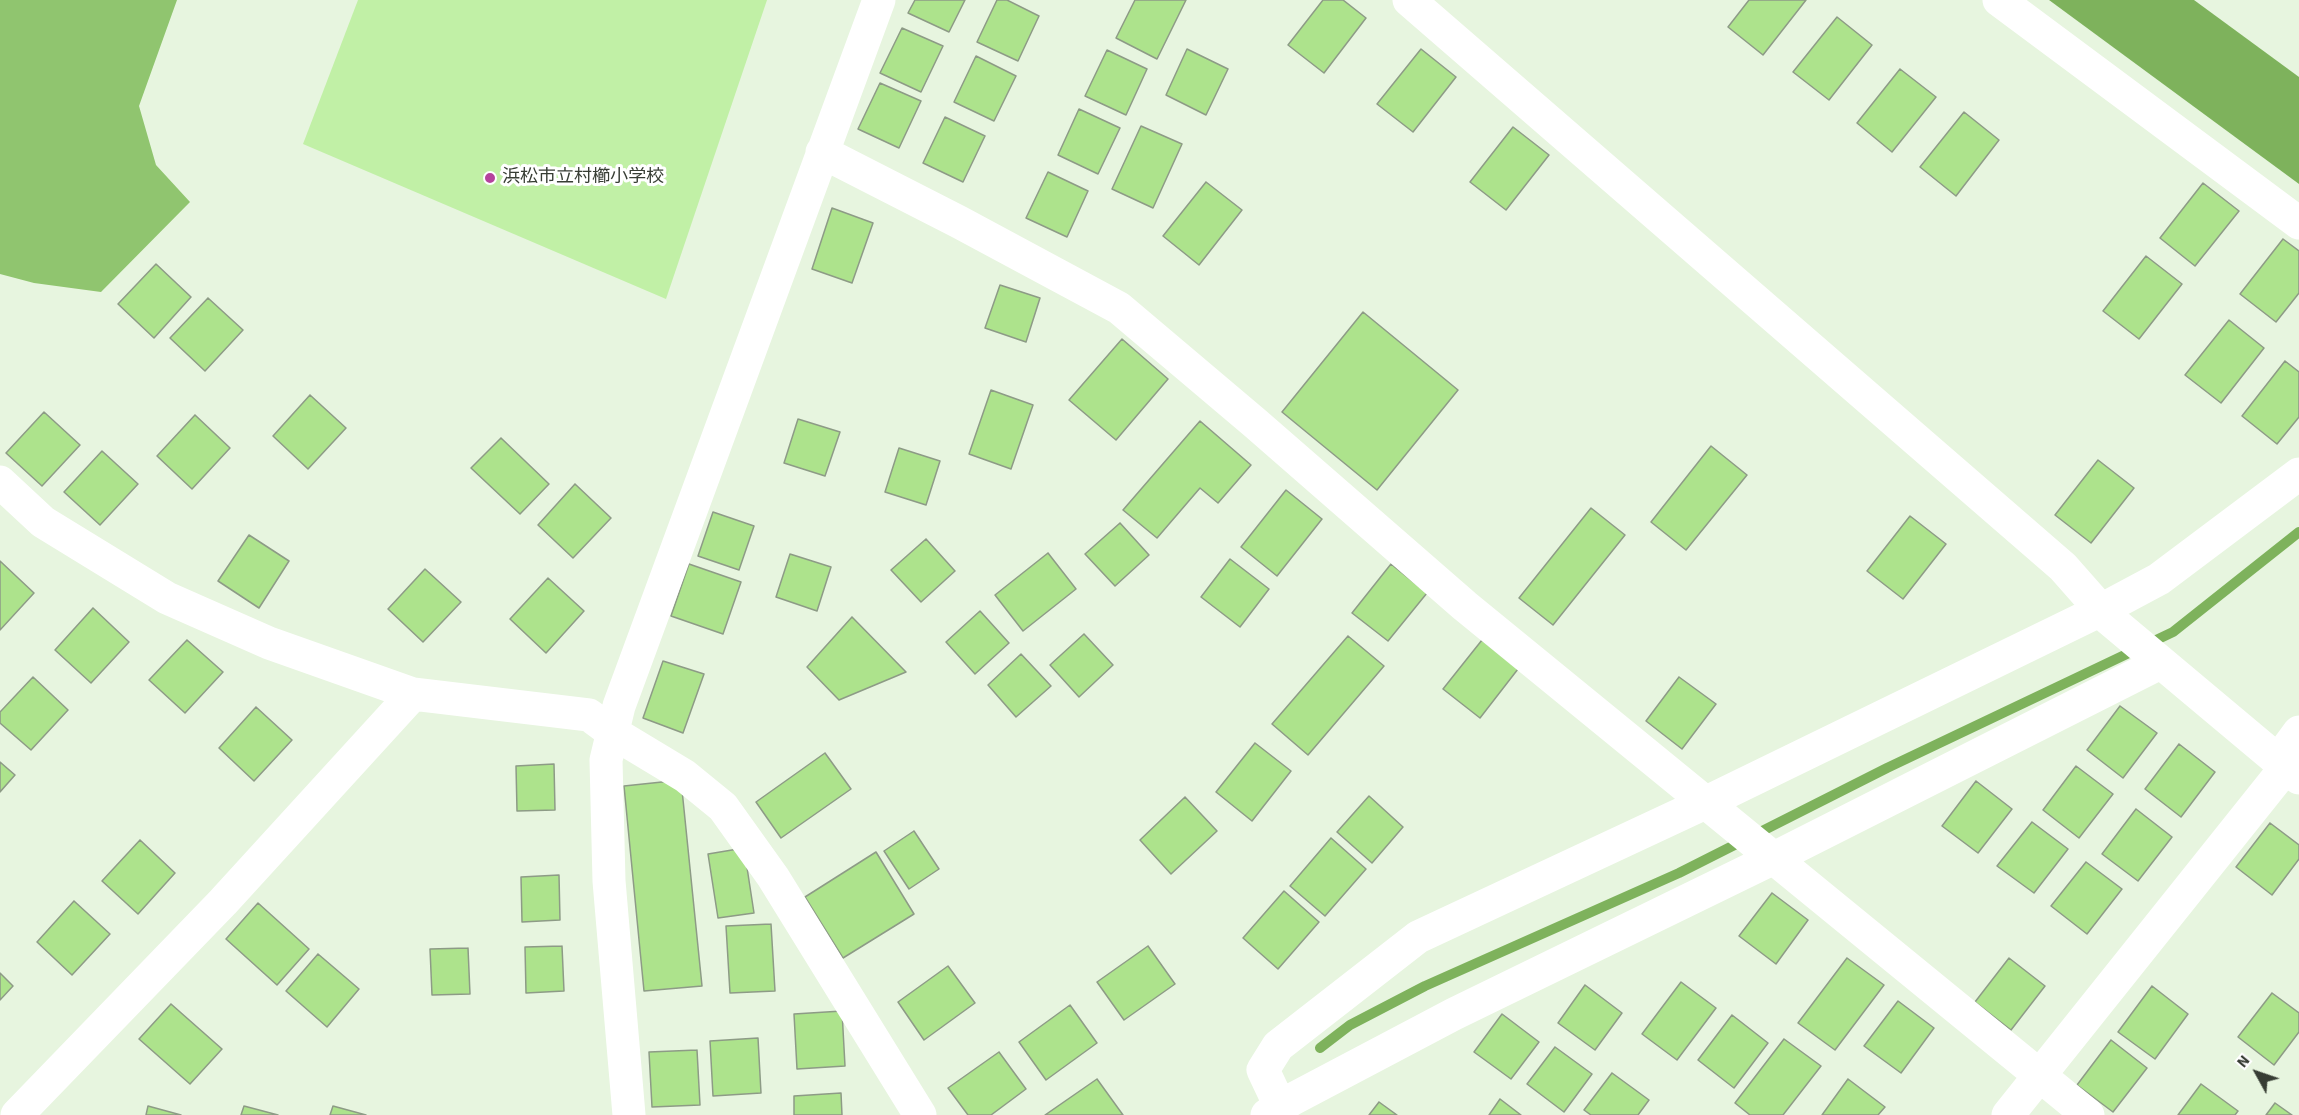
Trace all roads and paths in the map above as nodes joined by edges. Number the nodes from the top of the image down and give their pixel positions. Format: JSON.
{"nodes":[{"id":1,"x":879,"y":0,"type":"edge"},
{"id":2,"x":1409,"y":0,"type":"edge"},
{"id":3,"x":1999,"y":0,"type":"edge"},
{"id":4,"x":822,"y":152,"type":"junction"},
{"id":5,"x":2299,"y":223,"type":"edge"},
{"id":6,"x":2299,"y":474,"type":"edge"},
{"id":7,"x":0,"y":482,"type":"edge"},
{"id":8,"x":2105,"y":614,"type":"junction"},
{"id":9,"x":2156,"y":660,"type":"junction"},
{"id":10,"x":413,"y":694,"type":"junction"},
{"id":11,"x":612,"y":732,"type":"junction"},
{"id":12,"x":2299,"y":732,"type":"edge"},
{"id":13,"x":2292,"y":772,"type":"edge"},
{"id":14,"x":1712,"y":806,"type":"junction"},
{"id":15,"x":1768,"y":853,"type":"junction"},
{"id":16,"x":2040,"y":1074,"type":"junction"},
{"id":17,"x":1274,"y":1111,"type":"edge"},
{"id":18,"x":17,"y":1115,"type":"edge"},
{"id":19,"x":629,"y":1115,"type":"edge"},
{"id":20,"x":920,"y":1115,"type":"edge"},
{"id":21,"x":2008,"y":1115,"type":"edge"},
{"id":22,"x":2088,"y":1115,"type":"edge"}],
"edges":[{"from":1,"to":4,"type":"street"},
{"from":2,"to":8,"type":"street"},
{"from":3,"to":5,"type":"street"},
{"from":4,"to":11,"type":"street"},
{"from":4,"to":14,"type":"street"},
{"from":6,"to":8,"type":"street"},
{"from":7,"to":10,"type":"street"},
{"from":8,"to":9,"type":"street"},
{"from":8,"to":14,"type":"street"},
{"from":9,"to":13,"type":"street"},
{"from":9,"to":15,"type":"street"},
{"from":10,"to":11,"type":"street"},
{"from":10,"to":18,"type":"street"},
{"from":11,"to":19,"type":"street"},
{"from":11,"to":20,"type":"street"},
{"from":12,"to":13,"type":"street"},
{"from":13,"to":16,"type":"street"},
{"from":14,"to":15,"type":"street"},
{"from":14,"to":17,"type":"street"},
{"from":15,"to":16,"type":"street"},
{"from":15,"to":17,"type":"street"},
{"from":16,"to":21,"type":"street"},
{"from":16,"to":22,"type":"street"}]}
